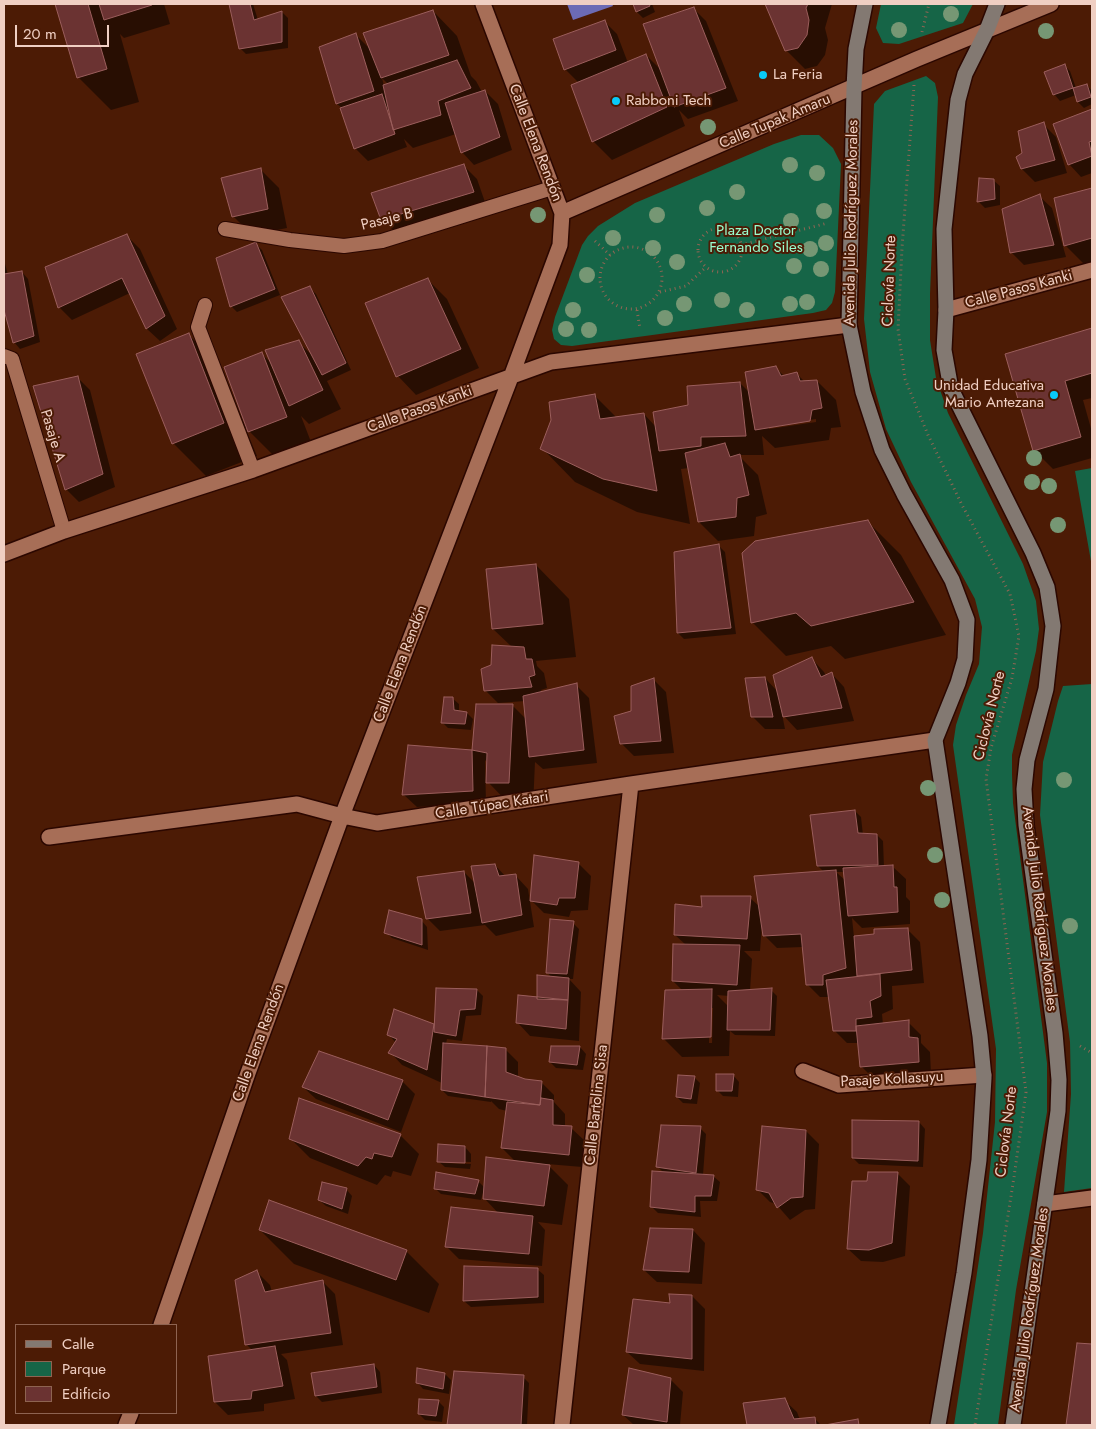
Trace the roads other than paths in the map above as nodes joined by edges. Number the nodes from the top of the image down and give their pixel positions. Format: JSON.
{"nodes":[{"id":1,"x":483,"y":4,"type":"edge"},
{"id":2,"x":865,"y":4,"type":"edge"},
{"id":3,"x":997,"y":4,"type":"edge"},
{"id":4,"x":1051,"y":4,"type":"edge"},
{"id":5,"x":987,"y":30,"type":"junction"},
{"id":6,"x":854,"y":88,"type":"junction"},
{"id":7,"x":552,"y":188,"type":"junction"},
{"id":8,"x":562,"y":214,"type":"junction"},
{"id":9,"x":225,"y":229,"type":"dead end"},
{"id":10,"x":1092,"y":270,"type":"edge"},
{"id":11,"x":206,"y":305,"type":"dead end"},
{"id":12,"x":946,"y":310,"type":"junction"},
{"id":13,"x":849,"y":324,"type":"junction"},
{"id":14,"x":4,"y":356,"type":"edge"},
{"id":15,"x":511,"y":377,"type":"junction"},
{"id":16,"x":253,"y":470,"type":"junction"},
{"id":17,"x":64,"y":531,"type":"junction"},
{"id":18,"x":4,"y":554,"type":"edge"},
{"id":19,"x":935,"y":740,"type":"junction"},
{"id":20,"x":631,"y":784,"type":"junction"},
{"id":21,"x":342,"y":816,"type":"junction"},
{"id":22,"x":49,"y":837,"type":"dead end"},
{"id":23,"x":803,"y":1071,"type":"dead end"},
{"id":24,"x":984,"y":1075,"type":"junction"},
{"id":25,"x":1092,"y":1198,"type":"edge"},
{"id":26,"x":1045,"y":1204,"type":"junction"},
{"id":27,"x":161,"y":1324,"type":"edge"},
{"id":28,"x":562,"y":1425,"type":"edge"},
{"id":29,"x":938,"y":1425,"type":"edge"},
{"id":30,"x":1013,"y":1425,"type":"edge"}],
"edges":[{"from":1,"to":7,"type":"street","name":"Calle Elena Rendón"},
{"from":2,"to":6,"type":"main road","name":"Avenida Julio Rodríguez Morales"},
{"from":3,"to":5,"type":"main road","name":"Avenida Julio Rodríguez Morales"},
{"from":4,"to":5,"type":"street","name":"Calle Tupak Amaru"},
{"from":5,"to":6,"type":"street","name":"Calle Tupak Amaru"},
{"from":5,"to":12,"type":"main road","name":"Avenida Julio Rodríguez Morales"},
{"from":6,"to":8,"type":"street","name":"Calle Tupak Amaru"},
{"from":6,"to":13,"type":"main road","name":"Avenida Julio Rodríguez Morales"},
{"from":7,"to":8,"type":"street","name":"Calle Elena Rendón"},
{"from":7,"to":9,"type":"lane","name":"Pasaje B"},
{"from":8,"to":15,"type":"street","name":"Calle Elena Rendón"},
{"from":10,"to":12,"type":"street","name":"Calle Pasos Kanki"},
{"from":11,"to":16,"type":"lane"},
{"from":12,"to":26,"type":"main road","name":"Avenida Julio Rodríguez Morales"},
{"from":13,"to":15,"type":"street","name":"Calle Pasos Kanki"},
{"from":13,"to":19,"type":"main road","name":"Avenida Julio Rodríguez Morales"},
{"from":14,"to":17,"type":"lane","name":"Pasaje A"},
{"from":15,"to":16,"type":"street","name":"Calle Pasos Kanki"},
{"from":15,"to":21,"type":"street","name":"Calle Elena Rendón"},
{"from":16,"to":17,"type":"street","name":"Calle Pasos Kanki"},
{"from":17,"to":18,"type":"street","name":"Calle Pasos Kanki"},
{"from":19,"to":20,"type":"street","name":"Calle Túpac Katari"},
{"from":19,"to":24,"type":"main road"},
{"from":20,"to":21,"type":"street","name":"Calle Túpac Katari"},
{"from":20,"to":28,"type":"street","name":"Calle Bartolina Sisa"},
{"from":21,"to":22,"type":"street","name":"Calle Túpac Katari"},
{"from":21,"to":27,"type":"street","name":"Calle Elena Rendón"},
{"from":23,"to":24,"type":"street","name":"Pasaje Kollasuyu"},
{"from":24,"to":29,"type":"main road"},
{"from":25,"to":26,"type":"street"},
{"from":26,"to":30,"type":"main road","name":"Avenida Julio Rodríguez Morales"}]}
